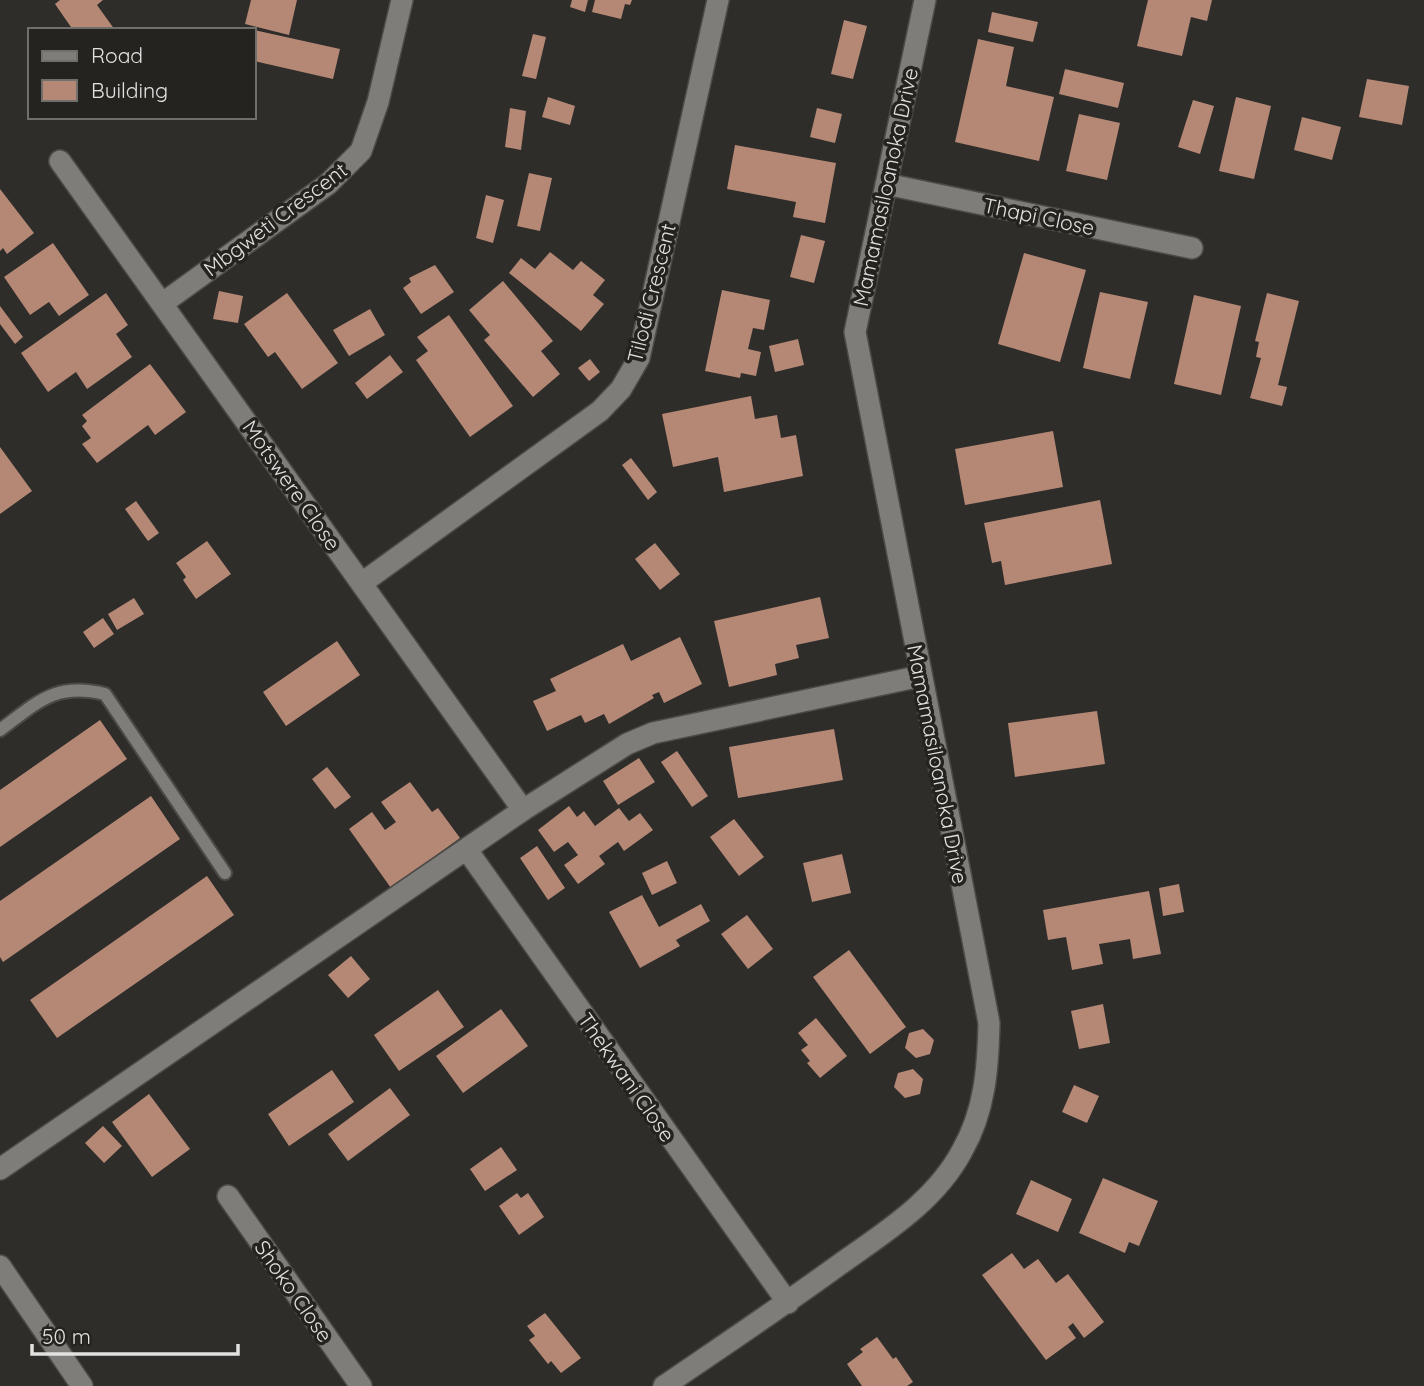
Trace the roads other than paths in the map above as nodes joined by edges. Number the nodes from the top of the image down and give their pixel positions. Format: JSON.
{"nodes":[{"id":1,"x":402,"y":0,"type":"edge"},
{"id":2,"x":718,"y":0,"type":"edge"},
{"id":3,"x":925,"y":0,"type":"edge"},
{"id":4,"x":60,"y":161,"type":"dead end"},
{"id":5,"x":886,"y":184,"type":"junction"},
{"id":6,"x":1192,"y":248,"type":"dead end"},
{"id":7,"x":163,"y":303,"type":"junction"},
{"id":8,"x":362,"y":583,"type":"junction"},
{"id":9,"x":920,"y":676,"type":"junction"},
{"id":10,"x":0,"y":730,"type":"edge"},
{"id":11,"x":523,"y":810,"type":"junction"},
{"id":12,"x":467,"y":850,"type":"junction"},
{"id":13,"x":225,"y":873,"type":"dead end"},
{"id":14,"x":0,"y":1169,"type":"edge"},
{"id":15,"x":228,"y":1196,"type":"dead end"},
{"id":16,"x":0,"y":1266,"type":"edge"},
{"id":17,"x":788,"y":1303,"type":"junction"},
{"id":18,"x":678,"y":1382,"type":"edge"},
{"id":19,"x":82,"y":1386,"type":"edge"},
{"id":20,"x":361,"y":1386,"type":"edge"}],
"edges":[{"from":1,"to":7,"type":"street","name":"Mbgweti Crescent"},
{"from":2,"to":8,"type":"street","name":"Tilodi Crescent"},
{"from":3,"to":5,"type":"street","name":"Mamamasiloanoka Drive"},
{"from":4,"to":7,"type":"street","name":"Motswere Close"},
{"from":5,"to":6,"type":"street","name":"Thapi Close"},
{"from":5,"to":9,"type":"street","name":"Mamamasiloanoka Drive"},
{"from":7,"to":8,"type":"street","name":"Motswere Close"},
{"from":8,"to":11,"type":"street","name":"Motswere Close"},
{"from":9,"to":11,"type":"street"},
{"from":9,"to":17,"type":"street","name":"Mamamasiloanoka Drive"},
{"from":10,"to":13,"type":"lane"},
{"from":11,"to":12,"type":"street"},
{"from":12,"to":14,"type":"street"},
{"from":12,"to":17,"type":"street","name":"Thekwani Close"},
{"from":15,"to":20,"type":"street","name":"Shoko Close"},
{"from":16,"to":19,"type":"street"},
{"from":17,"to":18,"type":"street","name":"Mamamasiloanoka Drive"}]}
